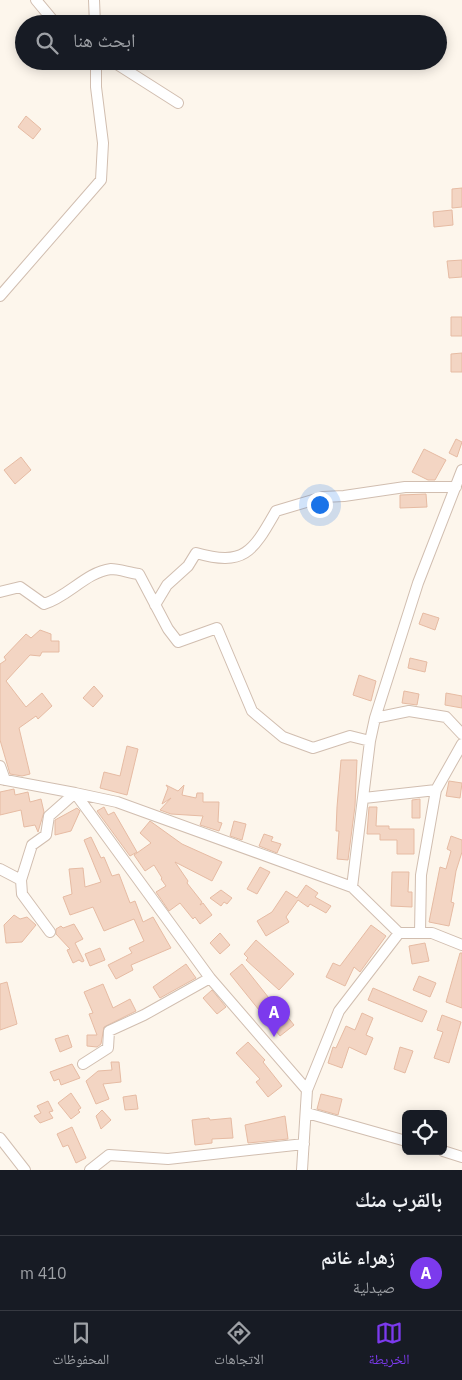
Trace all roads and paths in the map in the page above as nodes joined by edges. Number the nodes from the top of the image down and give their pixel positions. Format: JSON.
{"nodes":[{"id":1,"x":36,"y":0,"type":"edge"},
{"id":2,"x":94,"y":0,"type":"edge"},
{"id":3,"x":48,"y":15,"type":"edge"},
{"id":4,"x":95,"y":15,"type":"edge"},
{"id":5,"x":96,"y":70,"type":"edge"},
{"id":6,"x":126,"y":70,"type":"edge"},
{"id":7,"x":178,"y":103,"type":"dead end"},
{"id":8,"x":0,"y":296,"type":"edge"},
{"id":9,"x":462,"y":470,"type":"edge"},
{"id":10,"x":456,"y":487,"type":"junction"},
{"id":11,"x":0,"y":592,"type":"edge"},
{"id":12,"x":155,"y":605,"type":"junction"},
{"id":13,"x":375,"y":718,"type":"junction"},
{"id":14,"x":462,"y":734,"type":"edge"},
{"id":15,"x":370,"y":741,"type":"junction"},
{"id":16,"x":462,"y":744,"type":"edge"},
{"id":17,"x":0,"y":766,"type":"edge"},
{"id":18,"x":2,"y":779,"type":"edge"},
{"id":19,"x":436,"y":790,"type":"junction"},
{"id":20,"x":75,"y":793,"type":"junction"},
{"id":21,"x":364,"y":798,"type":"junction"},
{"id":22,"x":0,"y":869,"type":"edge"},
{"id":23,"x":21,"y":880,"type":"junction"},
{"id":24,"x":352,"y":887,"type":"junction"},
{"id":25,"x":50,"y":932,"type":"dead end"},
{"id":26,"x":399,"y":933,"type":"junction"},
{"id":27,"x":420,"y":933,"type":"junction"},
{"id":28,"x":462,"y":946,"type":"edge"},
{"id":29,"x":210,"y":978,"type":"junction"},
{"id":30,"x":83,"y":1064,"type":"dead end"},
{"id":31,"x":307,"y":1090,"type":"junction"},
{"id":32,"x":306,"y":1113,"type":"junction"},
{"id":33,"x":0,"y":1138,"type":"edge"},
{"id":34,"x":402,"y":1140,"type":"edge"},
{"id":35,"x":304,"y":1144,"type":"junction"},
{"id":36,"x":447,"y":1152,"type":"edge"},
{"id":37,"x":462,"y":1156,"type":"edge"},
{"id":38,"x":26,"y":1170,"type":"edge"},
{"id":39,"x":90,"y":1170,"type":"edge"},
{"id":40,"x":302,"y":1170,"type":"edge"}],
"edges":[{"from":1,"to":3,"type":"street"},
{"from":2,"to":4,"type":"street"},
{"from":5,"to":8,"type":"street"},
{"from":6,"to":7,"type":"street"},
{"from":9,"to":10,"type":"street"},
{"from":10,"to":12,"type":"street"},
{"from":10,"to":13,"type":"street"},
{"from":11,"to":12,"type":"street"},
{"from":12,"to":15,"type":"street"},
{"from":13,"to":14,"type":"street"},
{"from":13,"to":15,"type":"street"},
{"from":15,"to":21,"type":"street"},
{"from":16,"to":19,"type":"street"},
{"from":17,"to":18,"type":"street"},
{"from":18,"to":20,"type":"street"},
{"from":19,"to":21,"type":"street"},
{"from":19,"to":27,"type":"street"},
{"from":20,"to":23,"type":"street"},
{"from":20,"to":24,"type":"street"},
{"from":20,"to":29,"type":"street"},
{"from":21,"to":24,"type":"street"},
{"from":22,"to":23,"type":"street"},
{"from":23,"to":25,"type":"street"},
{"from":24,"to":26,"type":"street"},
{"from":26,"to":27,"type":"street"},
{"from":26,"to":31,"type":"street"},
{"from":27,"to":28,"type":"street"},
{"from":29,"to":30,"type":"street"},
{"from":29,"to":31,"type":"street"},
{"from":31,"to":32,"type":"street"},
{"from":32,"to":34,"type":"street"},
{"from":32,"to":35,"type":"street"},
{"from":33,"to":38,"type":"street"},
{"from":35,"to":39,"type":"street"},
{"from":35,"to":40,"type":"street"},
{"from":36,"to":37,"type":"street"}]}
